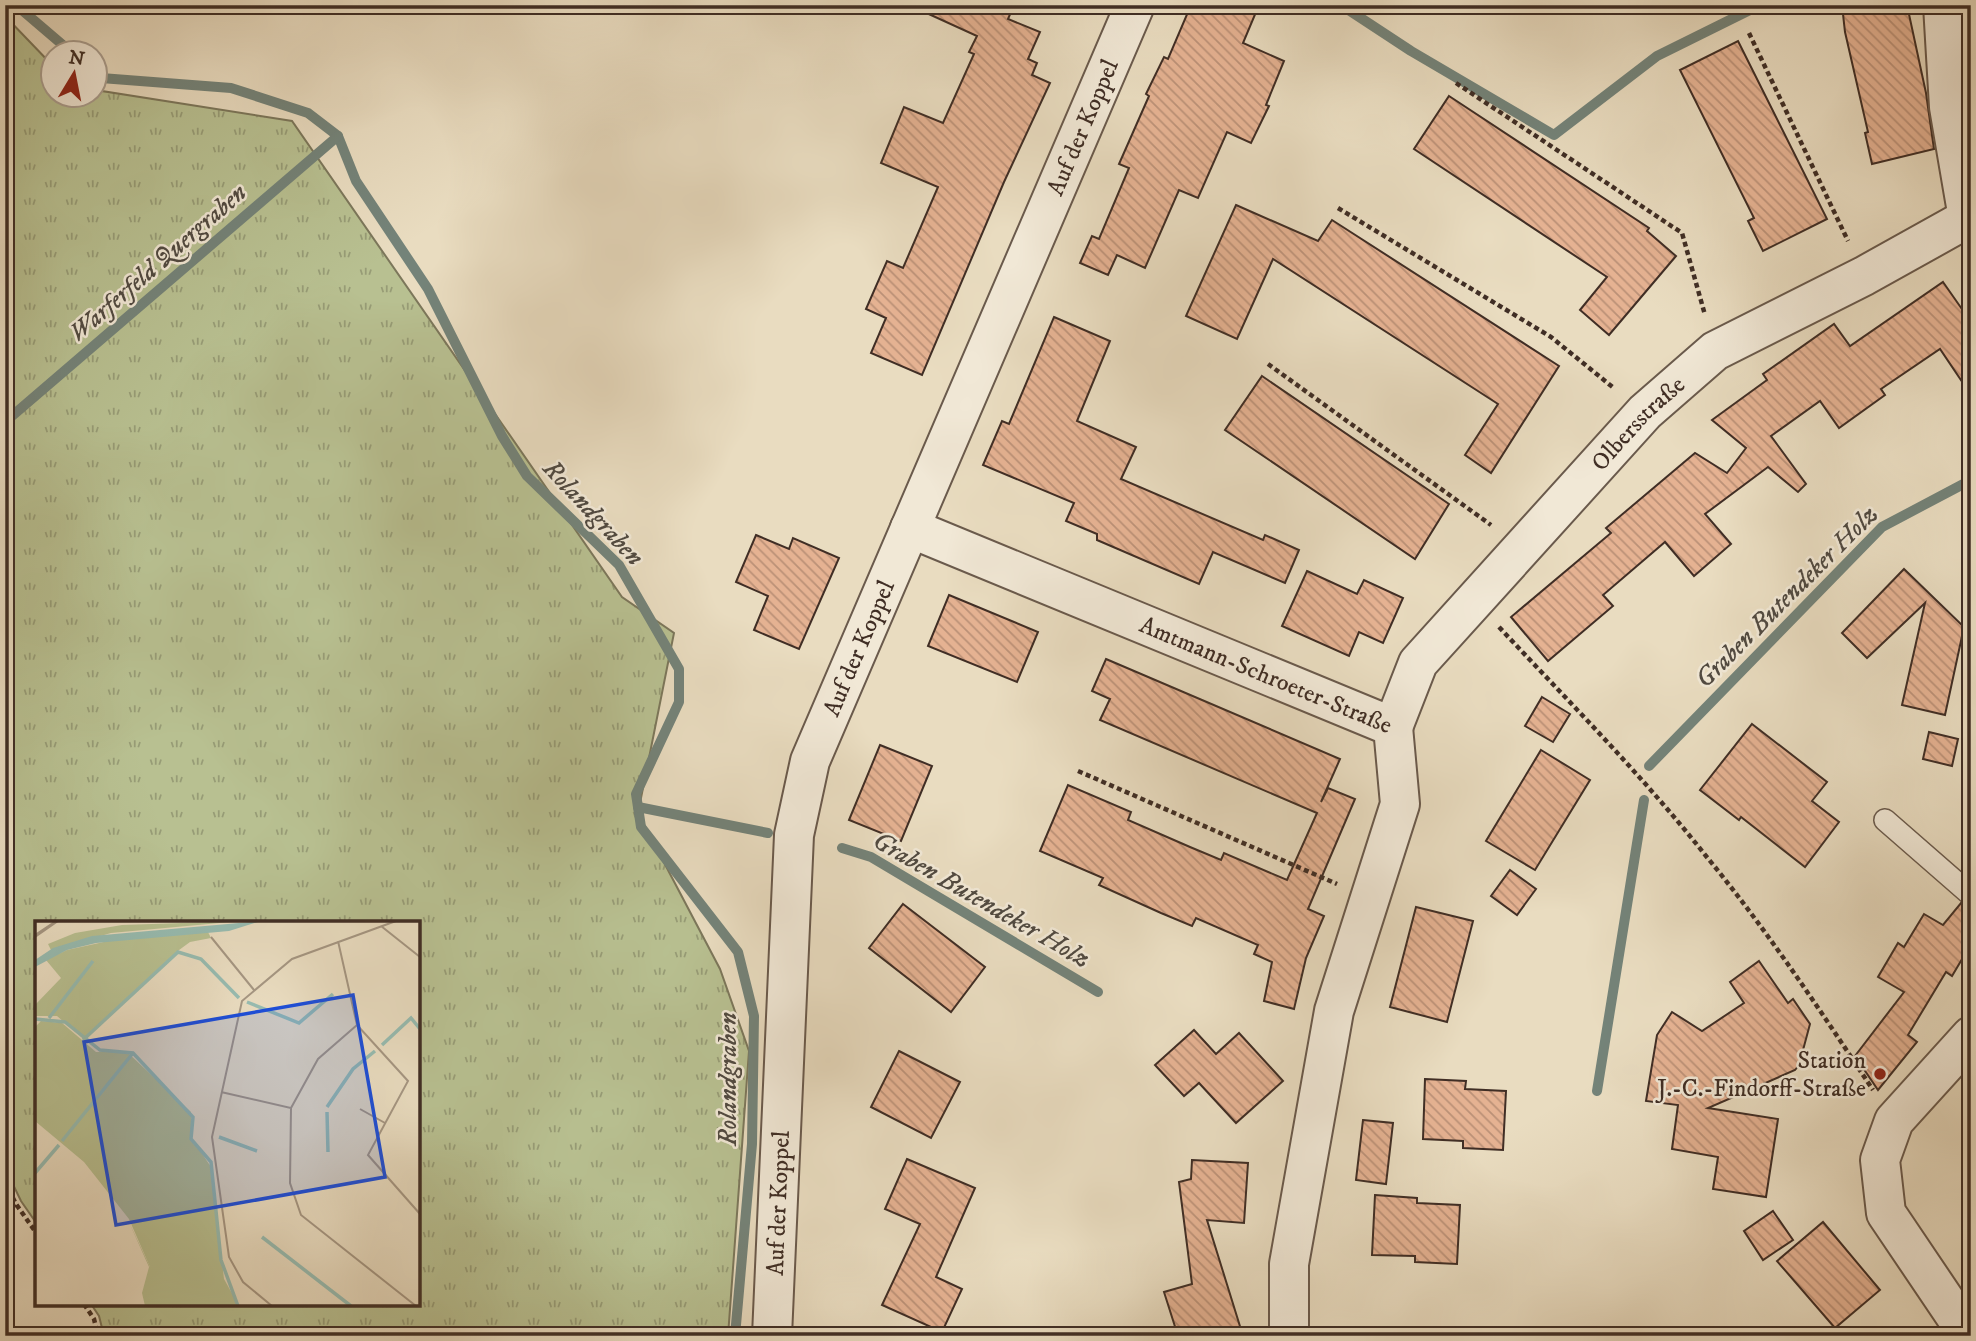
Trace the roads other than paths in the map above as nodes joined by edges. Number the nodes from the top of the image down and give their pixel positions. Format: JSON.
{"nodes":[{"id":1,"x":1135,"y":5,"type":"edge"},
{"id":2,"x":1942,"y":5,"type":"edge"},
{"id":3,"x":1969,"y":220,"type":"edge"},
{"id":4,"x":910,"y":528,"type":"junction"},
{"id":5,"x":1393,"y":727,"type":"junction"},
{"id":6,"x":1885,"y":820,"type":"dead end"},
{"id":7,"x":1971,"y":895,"type":"edge"},
{"id":8,"x":1971,"y":1035,"type":"edge"},
{"id":9,"x":772,"y":1336,"type":"edge"},
{"id":10,"x":1289,"y":1336,"type":"edge"},
{"id":11,"x":1969,"y":1336,"type":"edge"}],
"edges":[{"from":1,"to":4,"type":"street","name":"Auf der Koppel"},
{"from":2,"to":3,"type":"street"},
{"from":3,"to":5,"type":"street","name":"Olbersstraße"},
{"from":4,"to":5,"type":"street","name":"Amtmann-Schroeter-Straße"},
{"from":4,"to":9,"type":"street","name":"Auf der Koppel"},
{"from":5,"to":10,"type":"street","name":"Amtmann-Schroeter-Straße"},
{"from":6,"to":7,"type":"lane"},
{"from":8,"to":11,"type":"street"}]}
